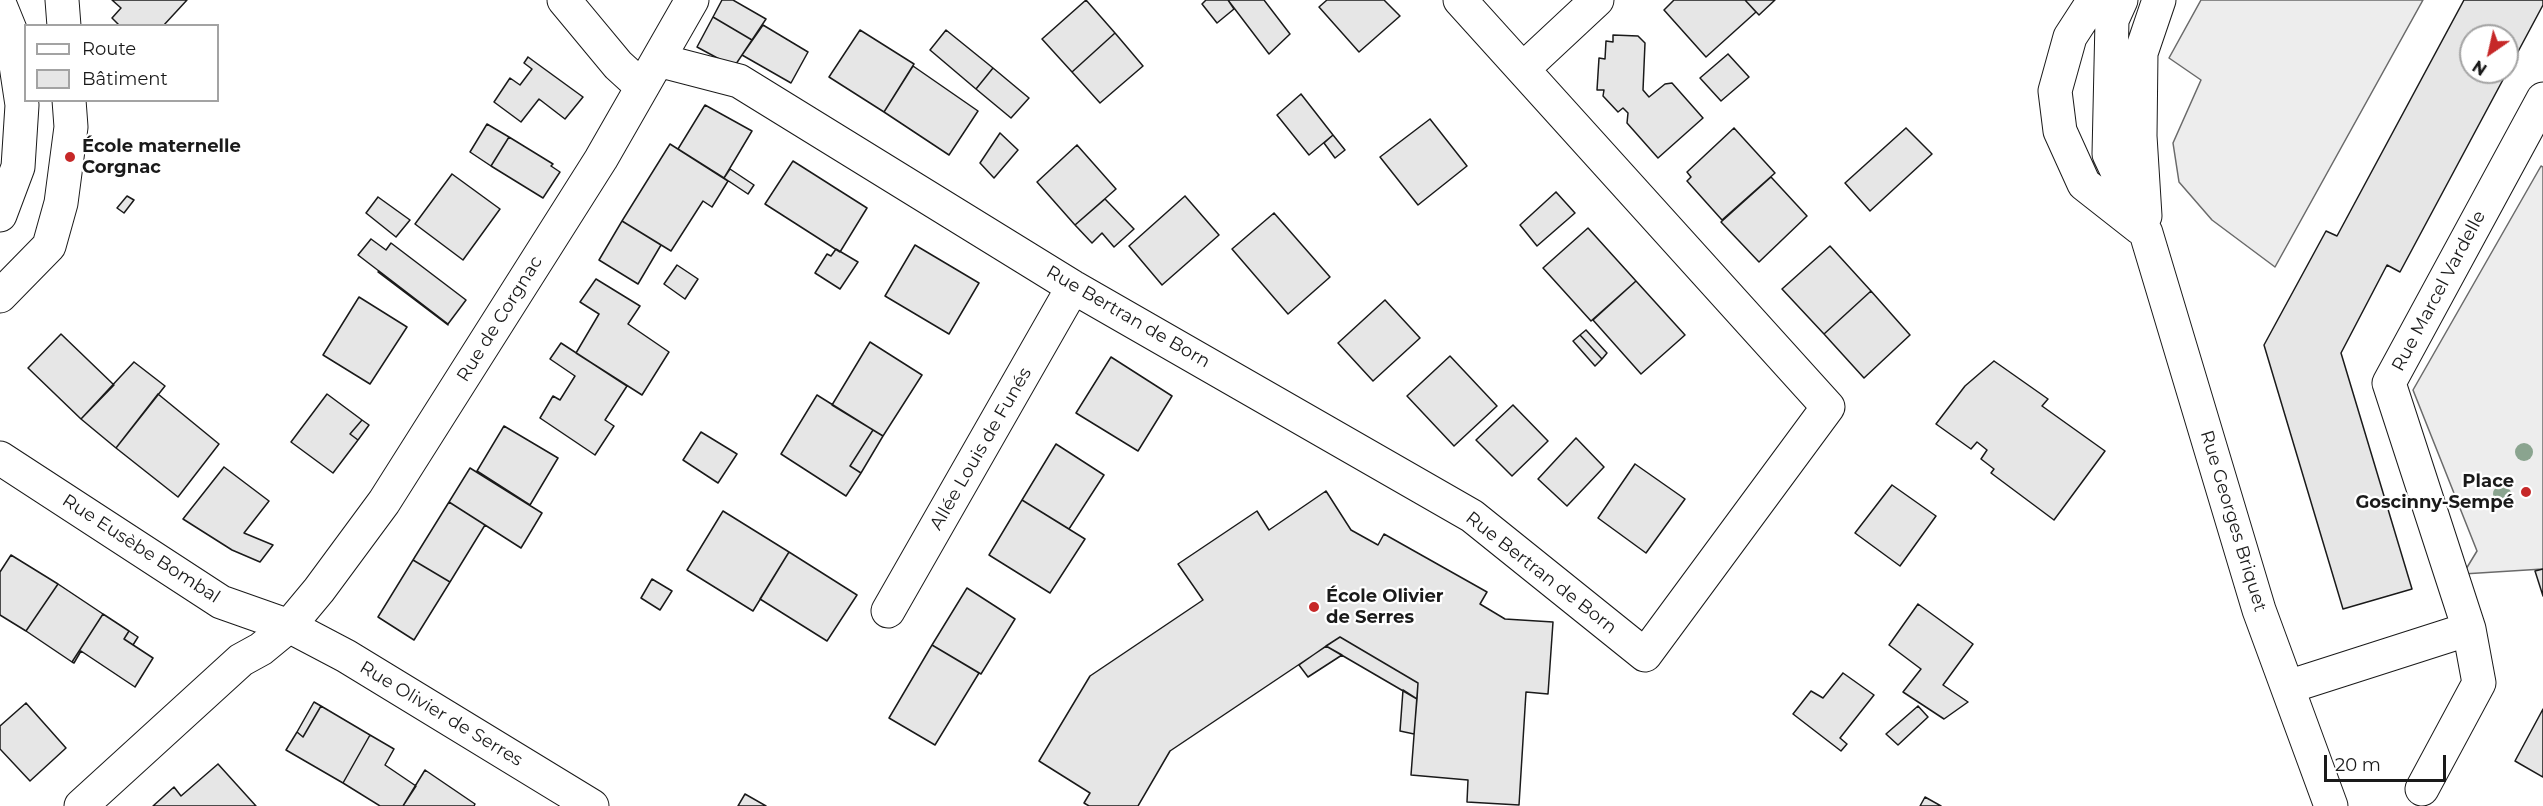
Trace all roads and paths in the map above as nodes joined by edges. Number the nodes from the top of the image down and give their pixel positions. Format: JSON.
{"nodes":[{"id":1,"x":62,"y":0,"type":"edge"},
{"id":2,"x":564,"y":0,"type":"edge"},
{"id":3,"x":692,"y":0,"type":"edge"},
{"id":4,"x":1460,"y":0,"type":"edge"},
{"id":5,"x":1597,"y":0,"type":"edge"},
{"id":6,"x":2094,"y":0,"type":"edge"},
{"id":7,"x":2121,"y":0,"type":"edge"},
{"id":8,"x":2159,"y":0,"type":"edge"},
{"id":9,"x":4,"y":24,"type":"edge"},
{"id":10,"x":64,"y":24,"type":"edge"},
{"id":11,"x":1522,"y":69,"type":"junction"},
{"id":12,"x":649,"y":73,"type":"junction"},
{"id":13,"x":2543,"y":99,"type":"edge"},
{"id":14,"x":69,"y":102,"type":"edge"},
{"id":15,"x":0,"y":214,"type":"edge"},
{"id":16,"x":2146,"y":233,"type":"junction"},
{"id":17,"x":1074,"y":287,"type":"junction"},
{"id":18,"x":0,"y":296,"type":"edge"},
{"id":19,"x":0,"y":458,"type":"edge"},
{"id":20,"x":888,"y":611,"type":"dead end"},
{"id":21,"x":289,"y":626,"type":"junction"},
{"id":22,"x":2469,"y":629,"type":"junction"},
{"id":23,"x":2288,"y":687,"type":"junction"},
{"id":24,"x":2422,"y":789,"type":"dead end"},
{"id":25,"x":81,"y":806,"type":"edge"},
{"id":26,"x":592,"y":806,"type":"edge"},
{"id":27,"x":2331,"y":806,"type":"edge"}],
"edges":[{"from":1,"to":10,"type":"street"},
{"from":2,"to":12,"type":"street"},
{"from":3,"to":12,"type":"street","name":"Rue de Corgnac"},
{"from":4,"to":11,"type":"street","name":"Rue Bertran de Born"},
{"from":5,"to":11,"type":"street"},
{"from":6,"to":16,"type":"street"},
{"from":7,"to":16,"type":"street","name":"Rue Georges Briquet"},
{"from":8,"to":16,"type":"street","name":"Rue Georges Briquet"},
{"from":9,"to":15,"type":"street"},
{"from":11,"to":17,"type":"street","name":"Rue Bertran de Born"},
{"from":12,"to":17,"type":"street","name":"Rue Bertran de Born"},
{"from":12,"to":21,"type":"street","name":"Rue de Corgnac"},
{"from":13,"to":22,"type":"street","name":"Rue Marcel Vardelle"},
{"from":14,"to":18,"type":"street"},
{"from":16,"to":23,"type":"street","name":"Rue Georges Briquet"},
{"from":17,"to":20,"type":"street","name":"Allée Louis de Funés"},
{"from":19,"to":21,"type":"street","name":"Rue Eusèbe Bombal"},
{"from":21,"to":25,"type":"street","name":"Rue de Corgnac"},
{"from":21,"to":26,"type":"street","name":"Rue Olivier de Serres"},
{"from":22,"to":23,"type":"street"},
{"from":22,"to":24,"type":"street","name":"Rue Marcel Vardelle"},
{"from":23,"to":27,"type":"street","name":"Rue Georges Briquet"}]}
